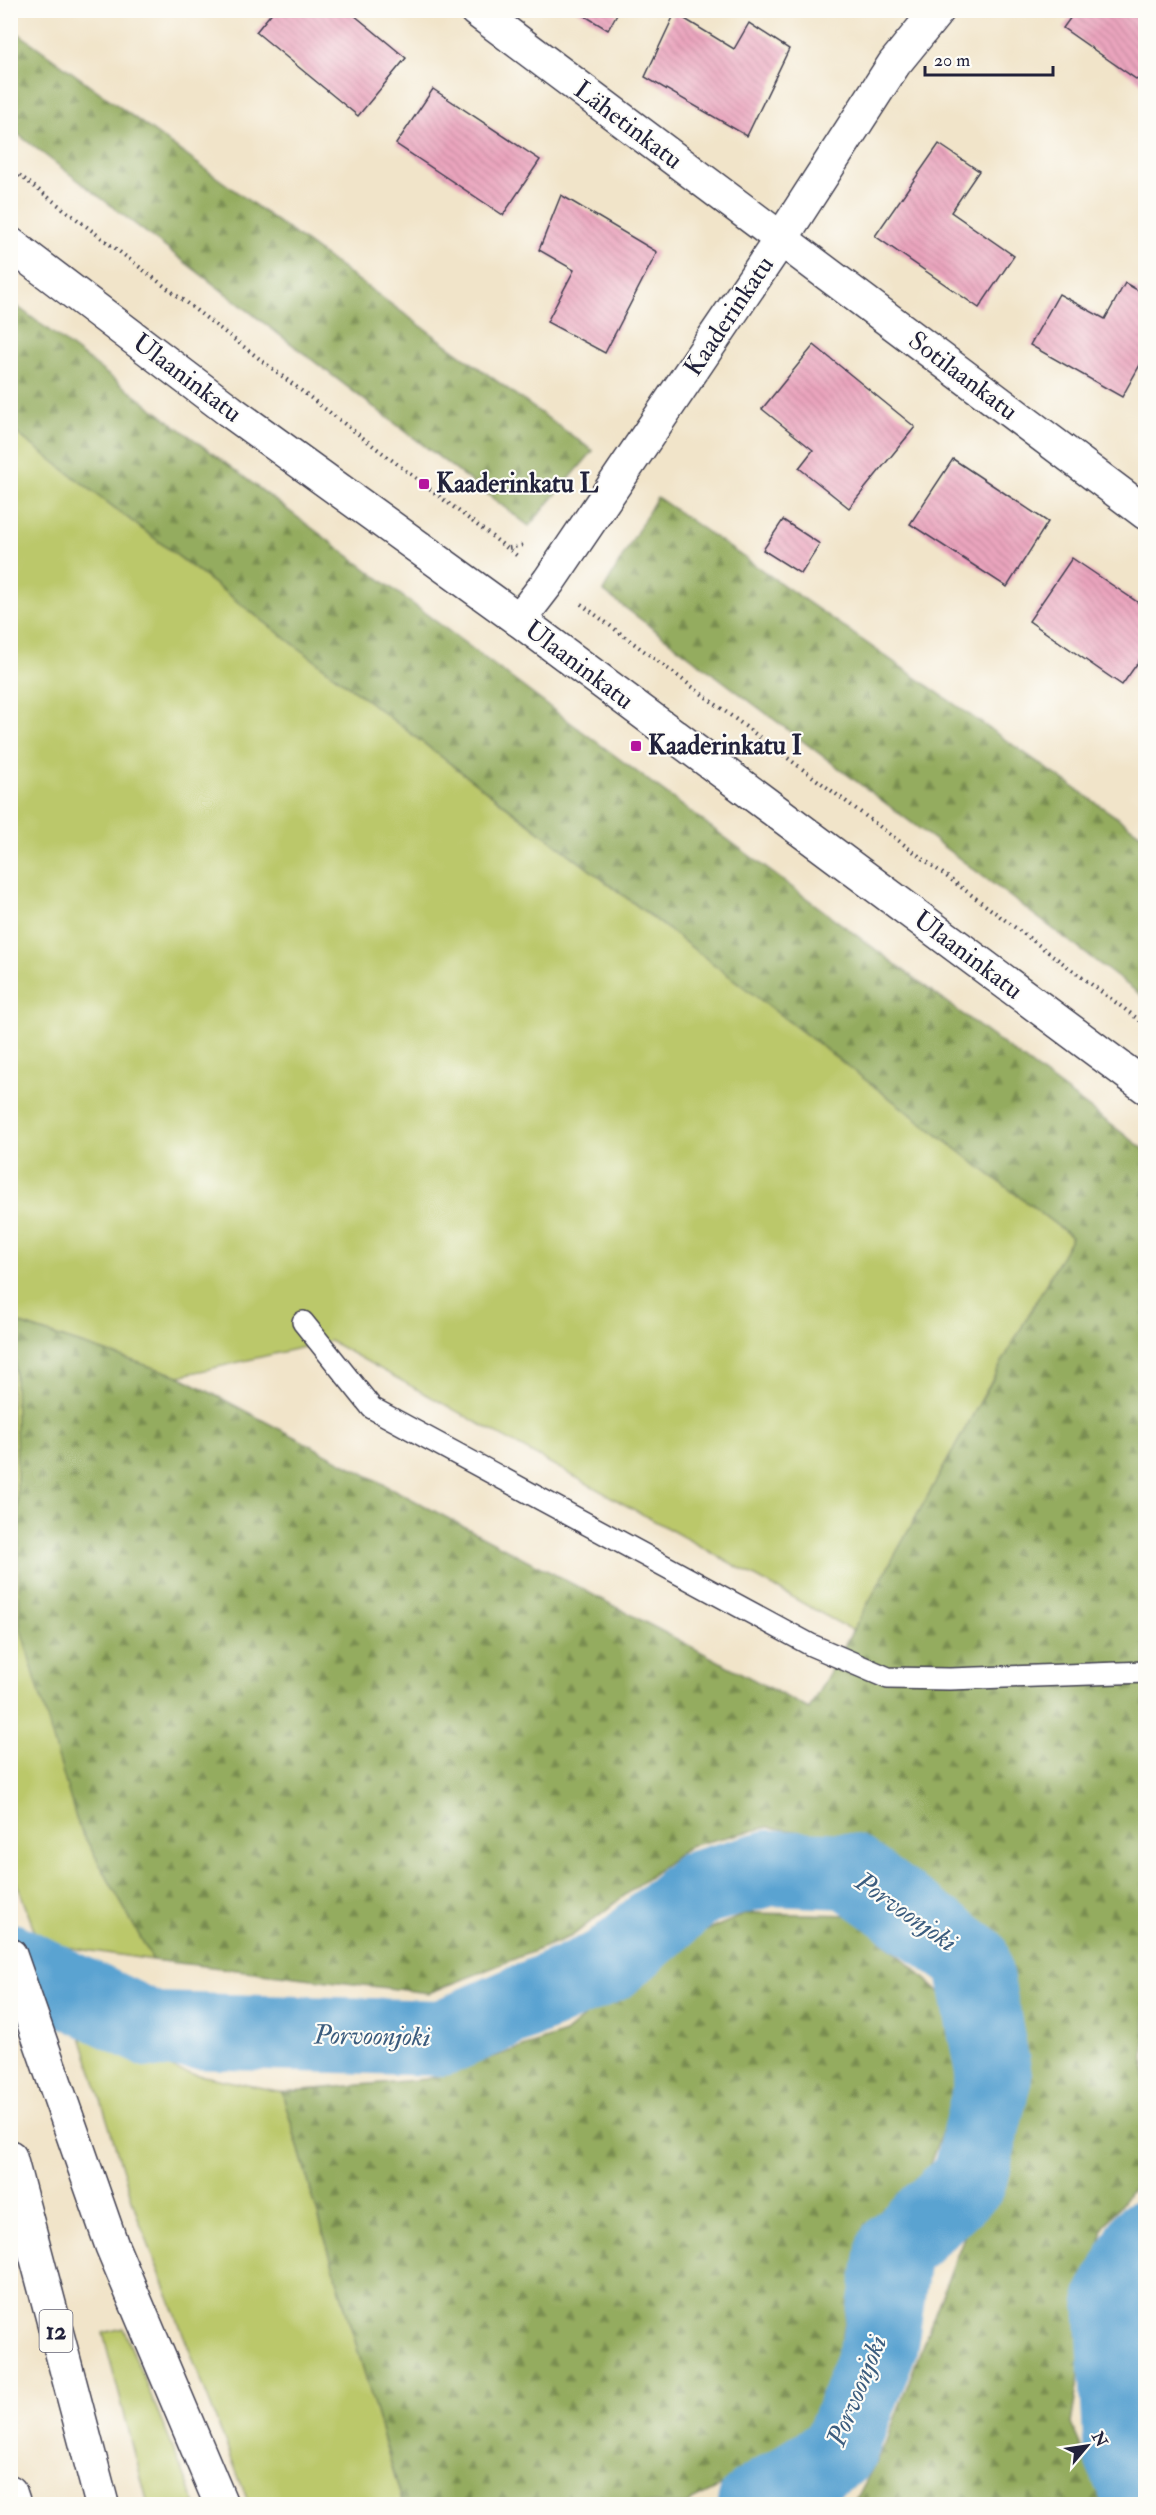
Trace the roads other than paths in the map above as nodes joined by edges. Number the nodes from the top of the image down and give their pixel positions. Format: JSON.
{"nodes":[{"id":1,"x":476,"y":10,"type":"edge"},
{"id":2,"x":938,"y":10,"type":"edge"},
{"id":3,"x":781,"y":239,"type":"junction"},
{"id":4,"x":10,"y":244,"type":"edge"},
{"id":5,"x":1146,"y":513,"type":"edge"},
{"id":6,"x":519,"y":620,"type":"junction"},
{"id":7,"x":1146,"y":1087,"type":"edge"},
{"id":8,"x":303,"y":1322,"type":"dead end"},
{"id":9,"x":1146,"y":1672,"type":"edge"},
{"id":10,"x":10,"y":1955,"type":"edge"},
{"id":11,"x":10,"y":2157,"type":"edge"},
{"id":12,"x":10,"y":2492,"type":"edge"},
{"id":13,"x":14,"y":2505,"type":"edge"},
{"id":14,"x":102,"y":2505,"type":"edge"},
{"id":15,"x":221,"y":2505,"type":"edge"}],
"edges":[{"from":1,"to":3,"type":"main road","name":"Lähetinkatu"},
{"from":2,"to":3,"type":"main road","name":"Kaaderinkatu"},
{"from":3,"to":5,"type":"main road","name":"Sotilaankatu"},
{"from":3,"to":6,"type":"main road","name":"Kaaderinkatu"},
{"from":4,"to":6,"type":"main road","name":"Ulaaninkatu"},
{"from":6,"to":7,"type":"main road","name":"Ulaaninkatu"},
{"from":8,"to":9,"type":"lane"},
{"from":10,"to":15,"type":"main road"},
{"from":11,"to":14,"type":"main road","number":"12"},
{"from":12,"to":13,"type":"main road"}]}
